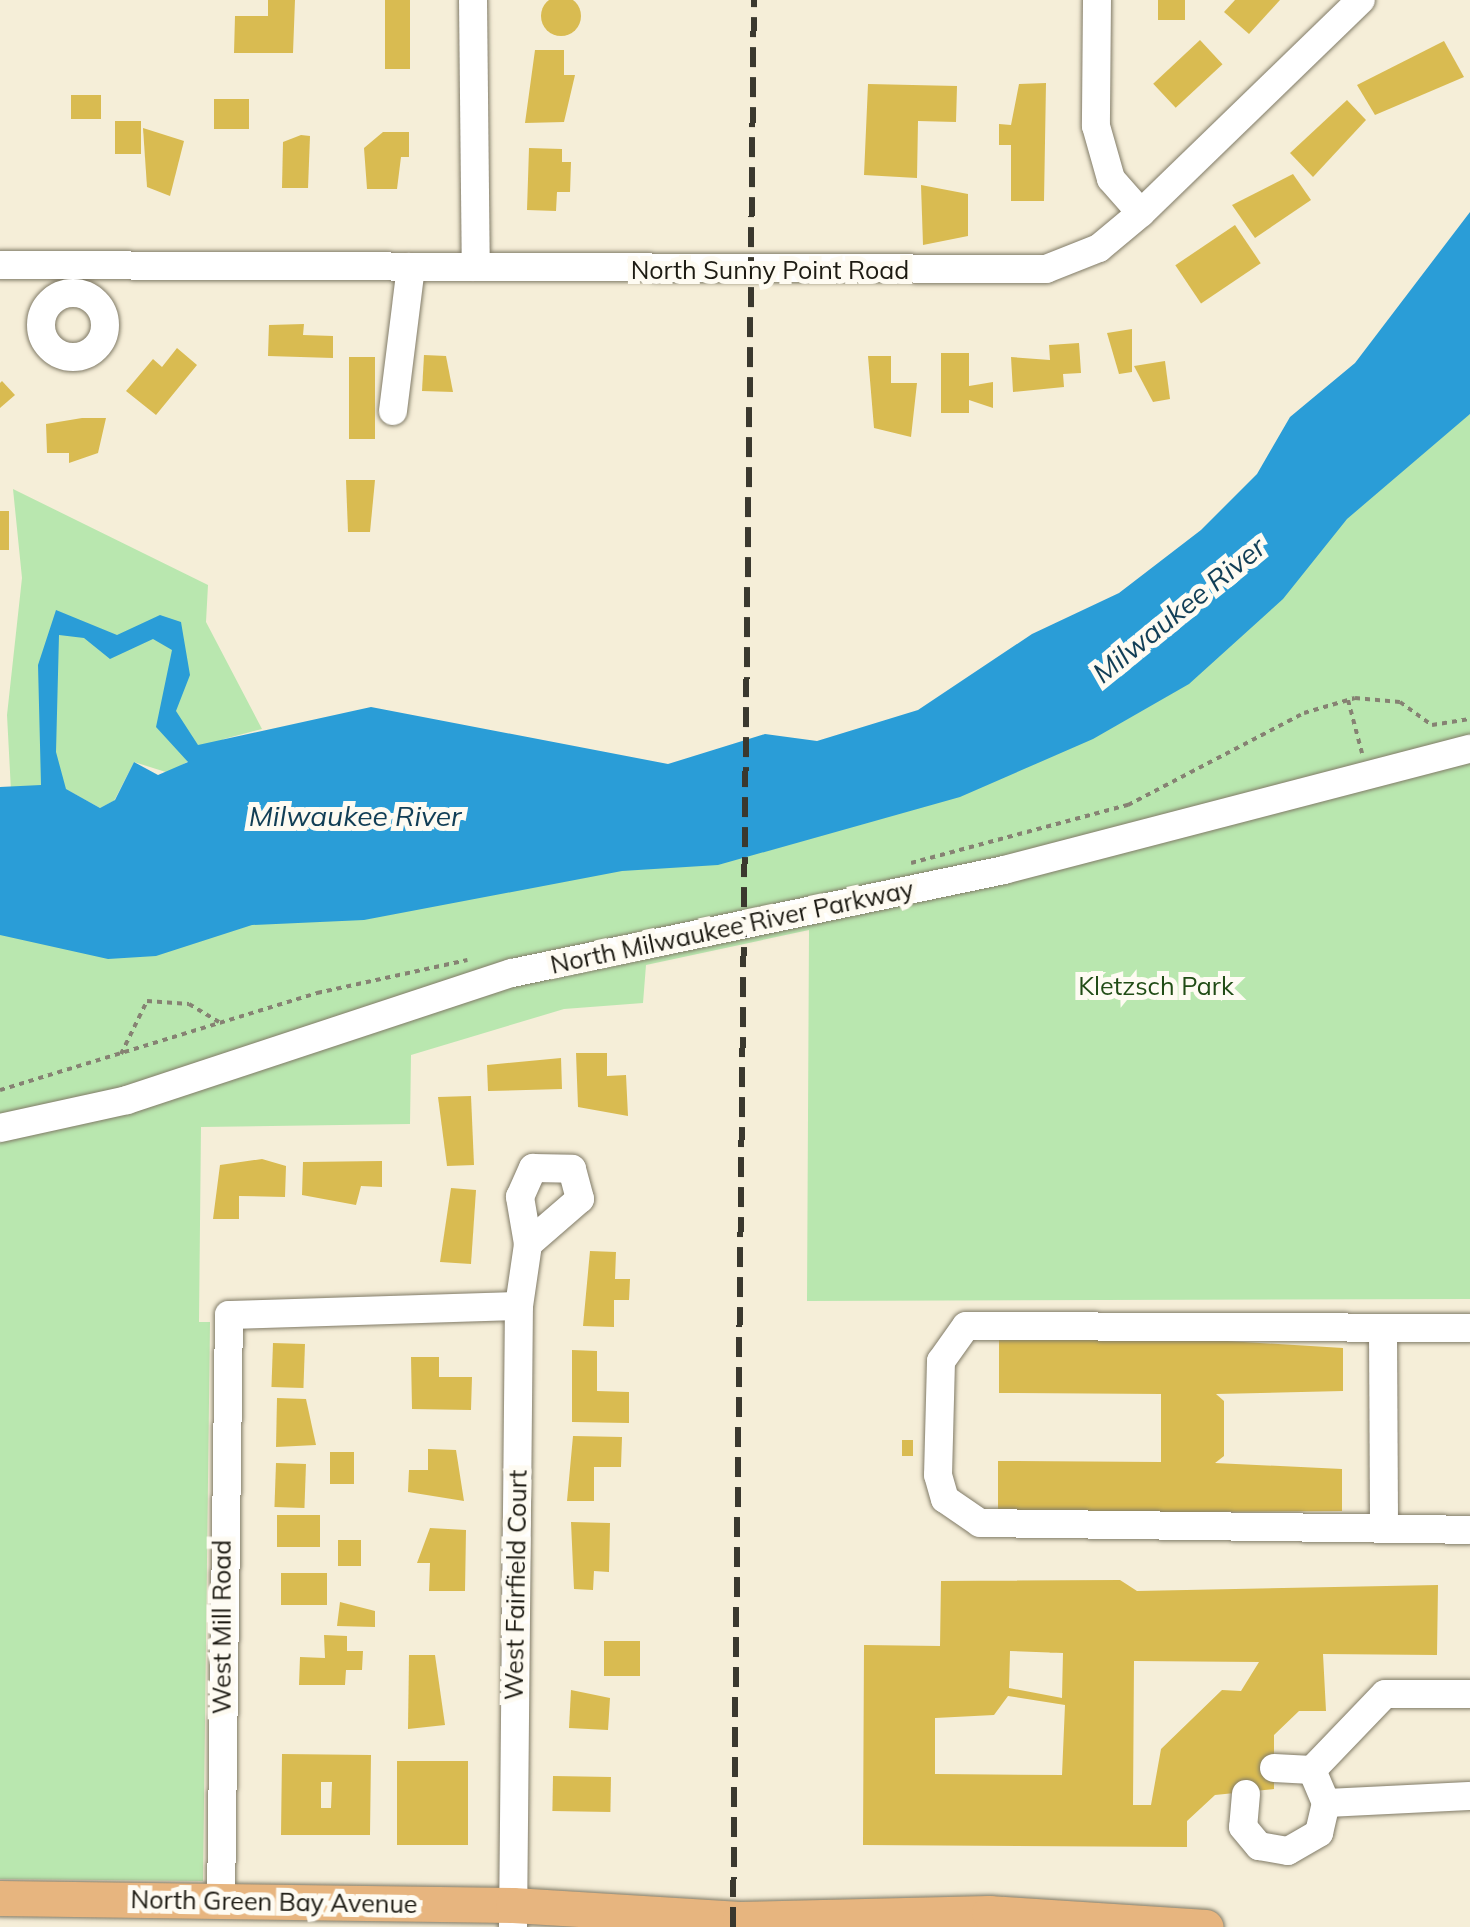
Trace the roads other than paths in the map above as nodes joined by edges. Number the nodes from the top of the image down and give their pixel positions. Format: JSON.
{"nodes":[{"id":1,"x":473,"y":0,"type":"edge"},
{"id":2,"x":1097,"y":0,"type":"edge"},
{"id":3,"x":1361,"y":0,"type":"edge"},
{"id":4,"x":1141,"y":213,"type":"junction"},
{"id":5,"x":0,"y":265,"type":"edge"},
{"id":6,"x":411,"y":267,"type":"junction"},
{"id":7,"x":476,"y":268,"type":"junction"},
{"id":8,"x":393,"y":411,"type":"dead end"},
{"id":9,"x":1470,"y":750,"type":"edge"},
{"id":10,"x":0,"y":1128,"type":"edge"},
{"id":11,"x":528,"y":1244,"type":"dead end"},
{"id":12,"x":518,"y":1306,"type":"junction"},
{"id":13,"x":1470,"y":1328,"type":"edge"},
{"id":14,"x":1383,"y":1330,"type":"junction"},
{"id":15,"x":1384,"y":1529,"type":"junction"},
{"id":16,"x":1470,"y":1530,"type":"edge"},
{"id":17,"x":1470,"y":1694,"type":"edge"},
{"id":18,"x":1274,"y":1768,"type":"dead end"},
{"id":19,"x":1312,"y":1770,"type":"junction"},
{"id":20,"x":1246,"y":1794,"type":"dead end"},
{"id":21,"x":1470,"y":1796,"type":"edge"},
{"id":22,"x":1326,"y":1804,"type":"junction"},
{"id":23,"x":0,"y":1898,"type":"edge"},
{"id":24,"x":180,"y":1914,"type":"edge"},
{"id":25,"x":221,"y":1914,"type":"edge"},
{"id":26,"x":513,"y":1916,"type":"edge"},
{"id":27,"x":982,"y":1920,"type":"edge"},
{"id":28,"x":1206,"y":1927,"type":"edge"}],
"edges":[{"from":1,"to":7,"type":"street"},
{"from":2,"to":4,"type":"street"},
{"from":3,"to":4,"type":"street","name":"North Sunny Point Road"},
{"from":4,"to":7,"type":"street","name":"North Sunny Point Road"},
{"from":5,"to":6,"type":"street","name":"North Sunny Point Road"},
{"from":6,"to":7,"type":"street","name":"North Sunny Point Road"},
{"from":6,"to":8,"type":"street"},
{"from":9,"to":10,"type":"street","name":"North Milwaukee River Parkway"},
{"from":11,"to":12,"type":"street","name":"West Fairfield Court"},
{"from":12,"to":25,"type":"street","name":"West Mill Road"},
{"from":12,"to":26,"type":"street","name":"West Fairfield Court"},
{"from":13,"to":14,"type":"street"},
{"from":14,"to":15,"type":"street"},
{"from":14,"to":15,"type":"street"},
{"from":15,"to":16,"type":"street"},
{"from":17,"to":19,"type":"street"},
{"from":18,"to":19,"type":"street"},
{"from":19,"to":22,"type":"street"},
{"from":20,"to":22,"type":"street"},
{"from":21,"to":22,"type":"street"},
{"from":23,"to":24,"type":"main road","name":"North Green Bay Avenue"},
{"from":24,"to":25,"type":"main road","name":"North Green Bay Avenue"},
{"from":25,"to":26,"type":"main road","name":"North Green Bay Avenue"},
{"from":26,"to":27,"type":"main road","name":"North Green Bay Avenue"},
{"from":27,"to":28,"type":"main road","name":"North Green Bay Avenue"}]}
